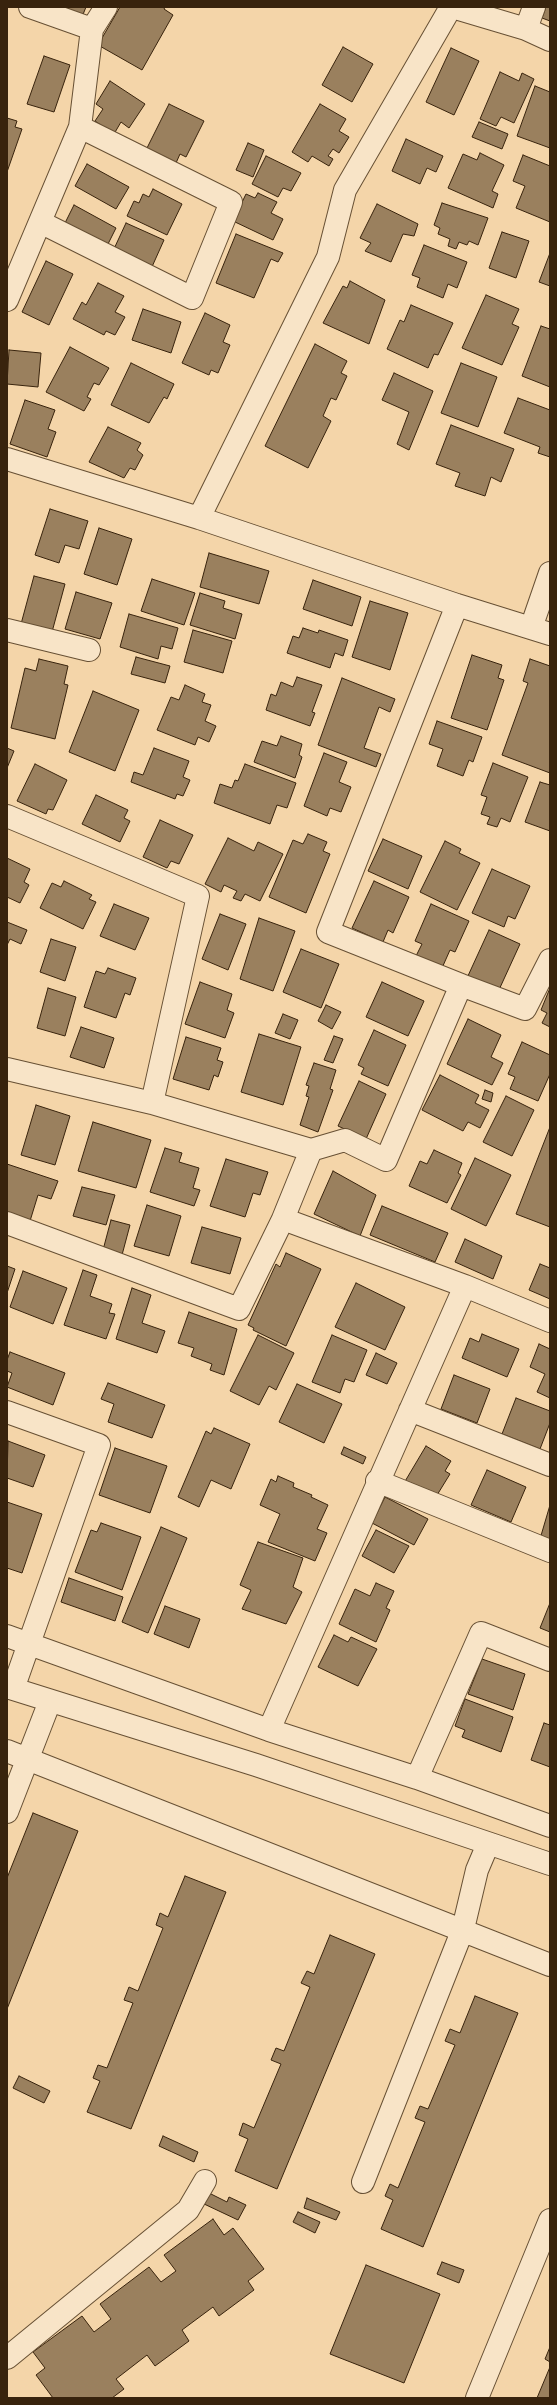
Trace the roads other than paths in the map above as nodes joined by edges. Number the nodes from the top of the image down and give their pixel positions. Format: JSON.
{"nodes":[{"id":1,"x":30,"y":7,"type":"edge"},
{"id":2,"x":106,"y":7,"type":"edge"},
{"id":3,"x":451,"y":7,"type":"edge"},
{"id":4,"x":534,"y":7,"type":"edge"},
{"id":5,"x":92,"y":29,"type":"junction"},
{"id":6,"x":526,"y":29,"type":"junction"},
{"id":7,"x":550,"y":40,"type":"edge"},
{"id":8,"x":80,"y":127,"type":"junction"},
{"id":9,"x":40,"y":222,"type":"junction"},
{"id":10,"x":7,"y":300,"type":"edge"},
{"id":11,"x":7,"y":460,"type":"edge"},
{"id":12,"x":199,"y":518,"type":"junction"},
{"id":13,"x":550,"y":573,"type":"edge"},
{"id":14,"x":457,"y":605,"type":"junction"},
{"id":15,"x":7,"y":630,"type":"edge"},
{"id":16,"x":541,"y":631,"type":"edge"},
{"id":17,"x":89,"y":650,"type":"dead end"},
{"id":18,"x":7,"y":816,"type":"edge"},
{"id":19,"x":550,"y":960,"type":"edge"},
{"id":20,"x":461,"y":985,"type":"junction"},
{"id":21,"x":7,"y":1069,"type":"edge"},
{"id":22,"x":152,"y":1103,"type":"junction"},
{"id":23,"x":311,"y":1150,"type":"junction"},
{"id":24,"x":283,"y":1220,"type":"junction"},
{"id":25,"x":7,"y":1223,"type":"edge"},
{"id":26,"x":465,"y":1286,"type":"junction"},
{"id":27,"x":550,"y":1321,"type":"edge"},
{"id":28,"x":410,"y":1410,"type":"junction"},
{"id":29,"x":7,"y":1412,"type":"edge"},
{"id":30,"x":550,"y":1465,"type":"edge"},
{"id":31,"x":377,"y":1481,"type":"junction"},
{"id":32,"x":550,"y":1550,"type":"edge"},
{"id":33,"x":7,"y":1636,"type":"edge"},
{"id":34,"x":30,"y":1644,"type":"junction"},
{"id":35,"x":550,"y":1660,"type":"edge"},
{"id":36,"x":10,"y":1688,"type":"edge"},
{"id":37,"x":50,"y":1701,"type":"junction"},
{"id":38,"x":270,"y":1730,"type":"junction"},
{"id":39,"x":7,"y":1751,"type":"edge"},
{"id":40,"x":28,"y":1758,"type":"junction"},
{"id":41,"x":417,"y":1778,"type":"junction"},
{"id":42,"x":7,"y":1812,"type":"edge"},
{"id":43,"x":550,"y":1826,"type":"edge"},
{"id":44,"x":488,"y":1844,"type":"junction"},
{"id":45,"x":550,"y":1864,"type":"edge"},
{"id":46,"x":463,"y":1929,"type":"junction"},
{"id":47,"x":550,"y":1965,"type":"edge"},
{"id":48,"x":205,"y":2181,"type":"dead end"},
{"id":49,"x":363,"y":2182,"type":"dead end"},
{"id":50,"x":550,"y":2220,"type":"edge"},
{"id":51,"x":7,"y":2358,"type":"edge"},
{"id":52,"x":477,"y":2398,"type":"edge"}],
"edges":[{"from":1,"to":5,"type":"street"},
{"from":2,"to":5,"type":"street"},
{"from":3,"to":6,"type":"street"},
{"from":3,"to":12,"type":"street"},
{"from":4,"to":6,"type":"street"},
{"from":5,"to":8,"type":"street"},
{"from":6,"to":7,"type":"street"},
{"from":8,"to":9,"type":"street"},
{"from":8,"to":9,"type":"street"},
{"from":9,"to":10,"type":"street"},
{"from":11,"to":12,"type":"street"},
{"from":12,"to":14,"type":"street"},
{"from":13,"to":16,"type":"street"},
{"from":14,"to":16,"type":"street"},
{"from":14,"to":20,"type":"street"},
{"from":15,"to":17,"type":"street"},
{"from":18,"to":22,"type":"street"},
{"from":19,"to":20,"type":"street"},
{"from":20,"to":23,"type":"street"},
{"from":21,"to":22,"type":"street"},
{"from":22,"to":23,"type":"street"},
{"from":23,"to":24,"type":"street"},
{"from":24,"to":25,"type":"street"},
{"from":24,"to":26,"type":"street"},
{"from":26,"to":27,"type":"street"},
{"from":26,"to":28,"type":"street"},
{"from":28,"to":30,"type":"street"},
{"from":28,"to":31,"type":"street"},
{"from":29,"to":34,"type":"street"},
{"from":31,"to":32,"type":"street"},
{"from":31,"to":38,"type":"street"},
{"from":33,"to":34,"type":"street"},
{"from":34,"to":36,"type":"street"},
{"from":34,"to":38,"type":"street"},
{"from":35,"to":41,"type":"street"},
{"from":36,"to":37,"type":"street"},
{"from":37,"to":40,"type":"street"},
{"from":37,"to":44,"type":"street"},
{"from":38,"to":41,"type":"street"},
{"from":39,"to":40,"type":"street"},
{"from":40,"to":42,"type":"street"},
{"from":40,"to":46,"type":"street"},
{"from":41,"to":43,"type":"street"},
{"from":44,"to":45,"type":"street"},
{"from":44,"to":46,"type":"street"},
{"from":46,"to":47,"type":"street"},
{"from":46,"to":49,"type":"street"},
{"from":48,"to":51,"type":"street"},
{"from":50,"to":52,"type":"street"}]}
